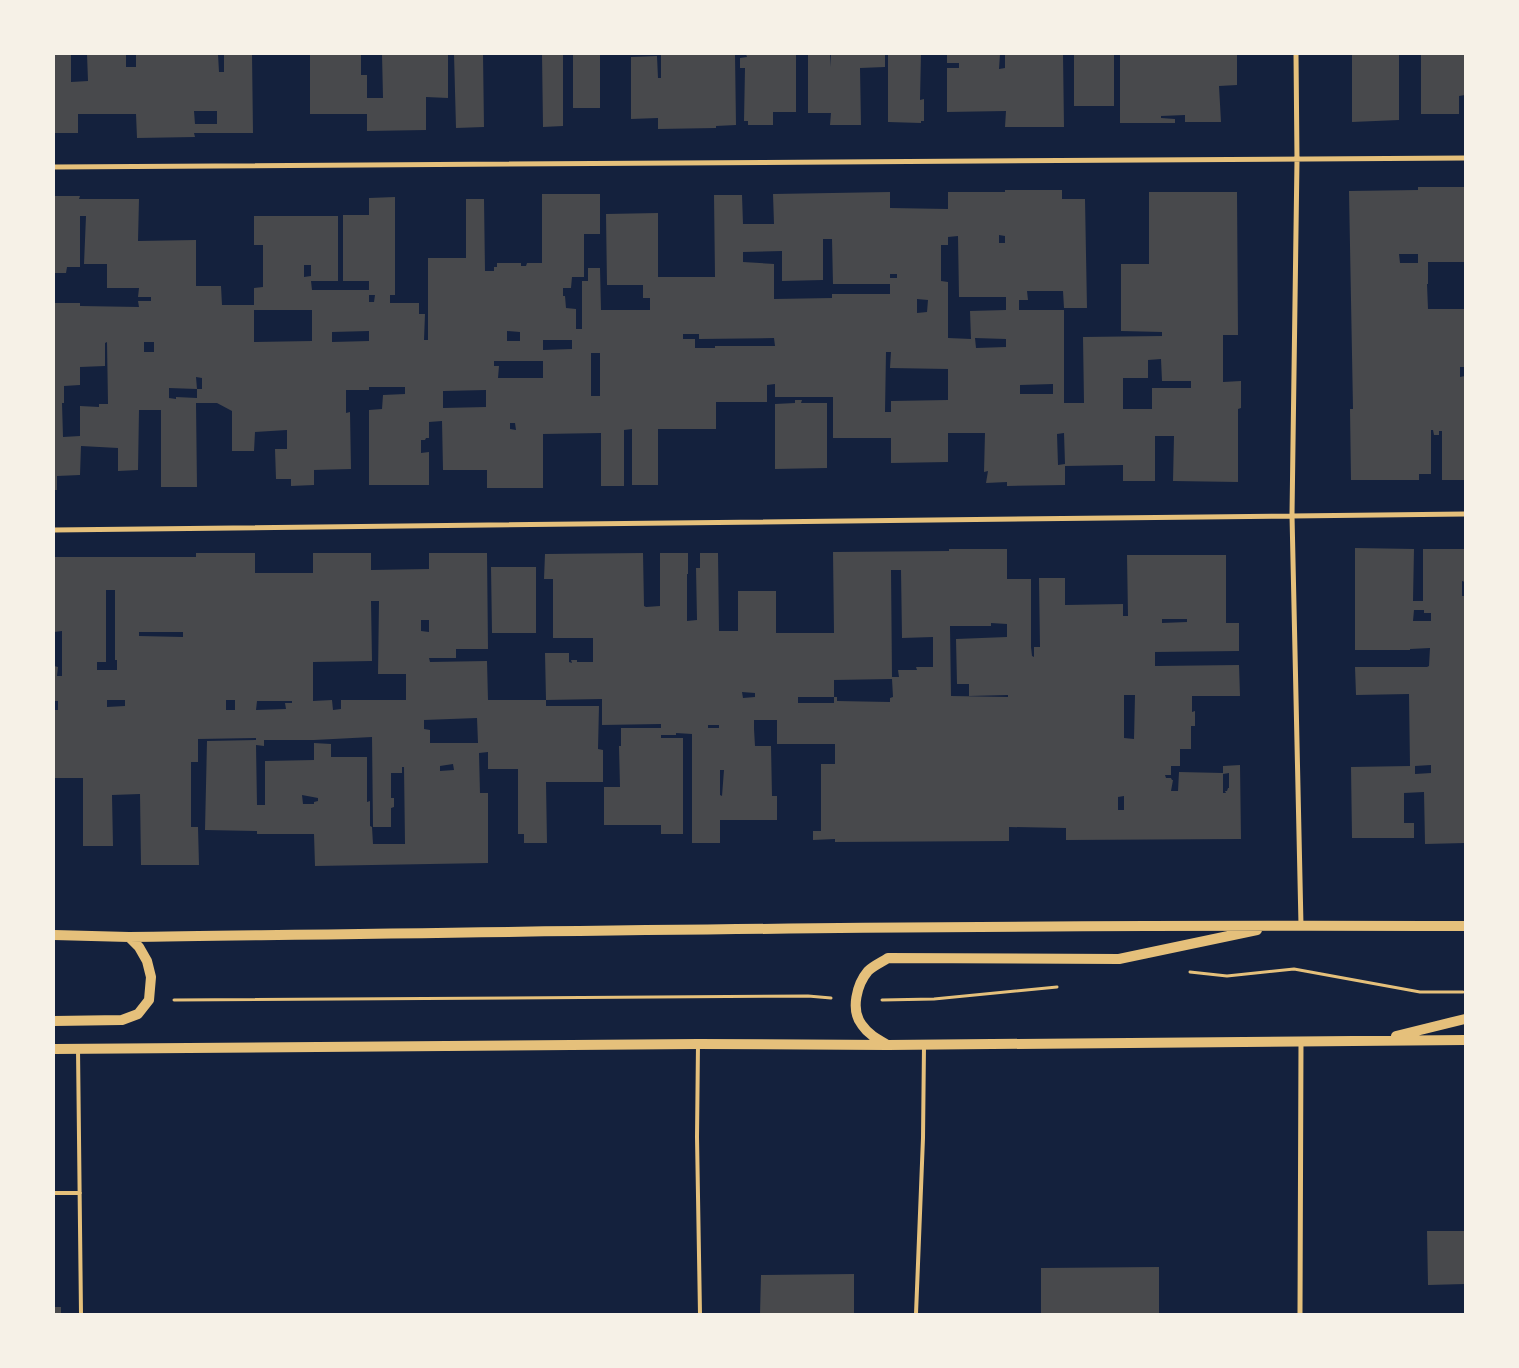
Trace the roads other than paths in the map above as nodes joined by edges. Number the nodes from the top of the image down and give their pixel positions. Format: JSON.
{"nodes":[{"id":1,"x":1296,"y":54,"type":"edge"},
{"id":2,"x":1465,"y":158,"type":"edge"},
{"id":3,"x":1297,"y":160,"type":"junction"},
{"id":4,"x":54,"y":167,"type":"edge"},
{"id":5,"x":1465,"y":514,"type":"edge"},
{"id":6,"x":1292,"y":515,"type":"junction"},
{"id":7,"x":54,"y":530,"type":"edge"},
{"id":8,"x":1301,"y":925,"type":"junction"},
{"id":9,"x":1278,"y":926,"type":"junction"},
{"id":10,"x":1465,"y":926,"type":"edge"},
{"id":11,"x":54,"y":935,"type":"edge"},
{"id":12,"x":129,"y":936,"type":"junction"},
{"id":13,"x":1465,"y":1019,"type":"edge"},
{"id":14,"x":54,"y":1021,"type":"edge"},
{"id":15,"x":1378,"y":1040,"type":"junction"},
{"id":16,"x":1465,"y":1040,"type":"edge"},
{"id":17,"x":1302,"y":1042,"type":"junction"},
{"id":18,"x":698,"y":1044,"type":"junction"},
{"id":19,"x":924,"y":1044,"type":"junction"},
{"id":20,"x":888,"y":1045,"type":"junction"},
{"id":21,"x":54,"y":1049,"type":"edge"},
{"id":22,"x":78,"y":1049,"type":"junction"},
{"id":23,"x":54,"y":1193,"type":"edge"},
{"id":24,"x":80,"y":1193,"type":"junction"},
{"id":25,"x":81,"y":1314,"type":"edge"},
{"id":26,"x":700,"y":1314,"type":"edge"},
{"id":27,"x":916,"y":1314,"type":"edge"},
{"id":28,"x":1300,"y":1314,"type":"edge"}],
"edges":[{"from":1,"to":3,"type":"street"},
{"from":2,"to":3,"type":"street"},
{"from":3,"to":4,"type":"street"},
{"from":3,"to":6,"type":"street"},
{"from":5,"to":6,"type":"street"},
{"from":6,"to":7,"type":"street"},
{"from":6,"to":8,"type":"street"},
{"from":8,"to":9,"type":"main road"},
{"from":8,"to":10,"type":"main road"},
{"from":9,"to":12,"type":"main road"},
{"from":9,"to":20,"type":"main road"},
{"from":11,"to":12,"type":"main road"},
{"from":12,"to":14,"type":"main road"},
{"from":13,"to":15,"type":"main road"},
{"from":15,"to":16,"type":"main road"},
{"from":15,"to":17,"type":"main road"},
{"from":17,"to":19,"type":"main road"},
{"from":17,"to":28,"type":"street"},
{"from":18,"to":20,"type":"main road"},
{"from":18,"to":22,"type":"main road"},
{"from":18,"to":26,"type":"lane"},
{"from":19,"to":20,"type":"main road"},
{"from":19,"to":27,"type":"lane"},
{"from":21,"to":22,"type":"main road"},
{"from":22,"to":24,"type":"lane"},
{"from":23,"to":24,"type":"lane"},
{"from":24,"to":25,"type":"lane"}]}
